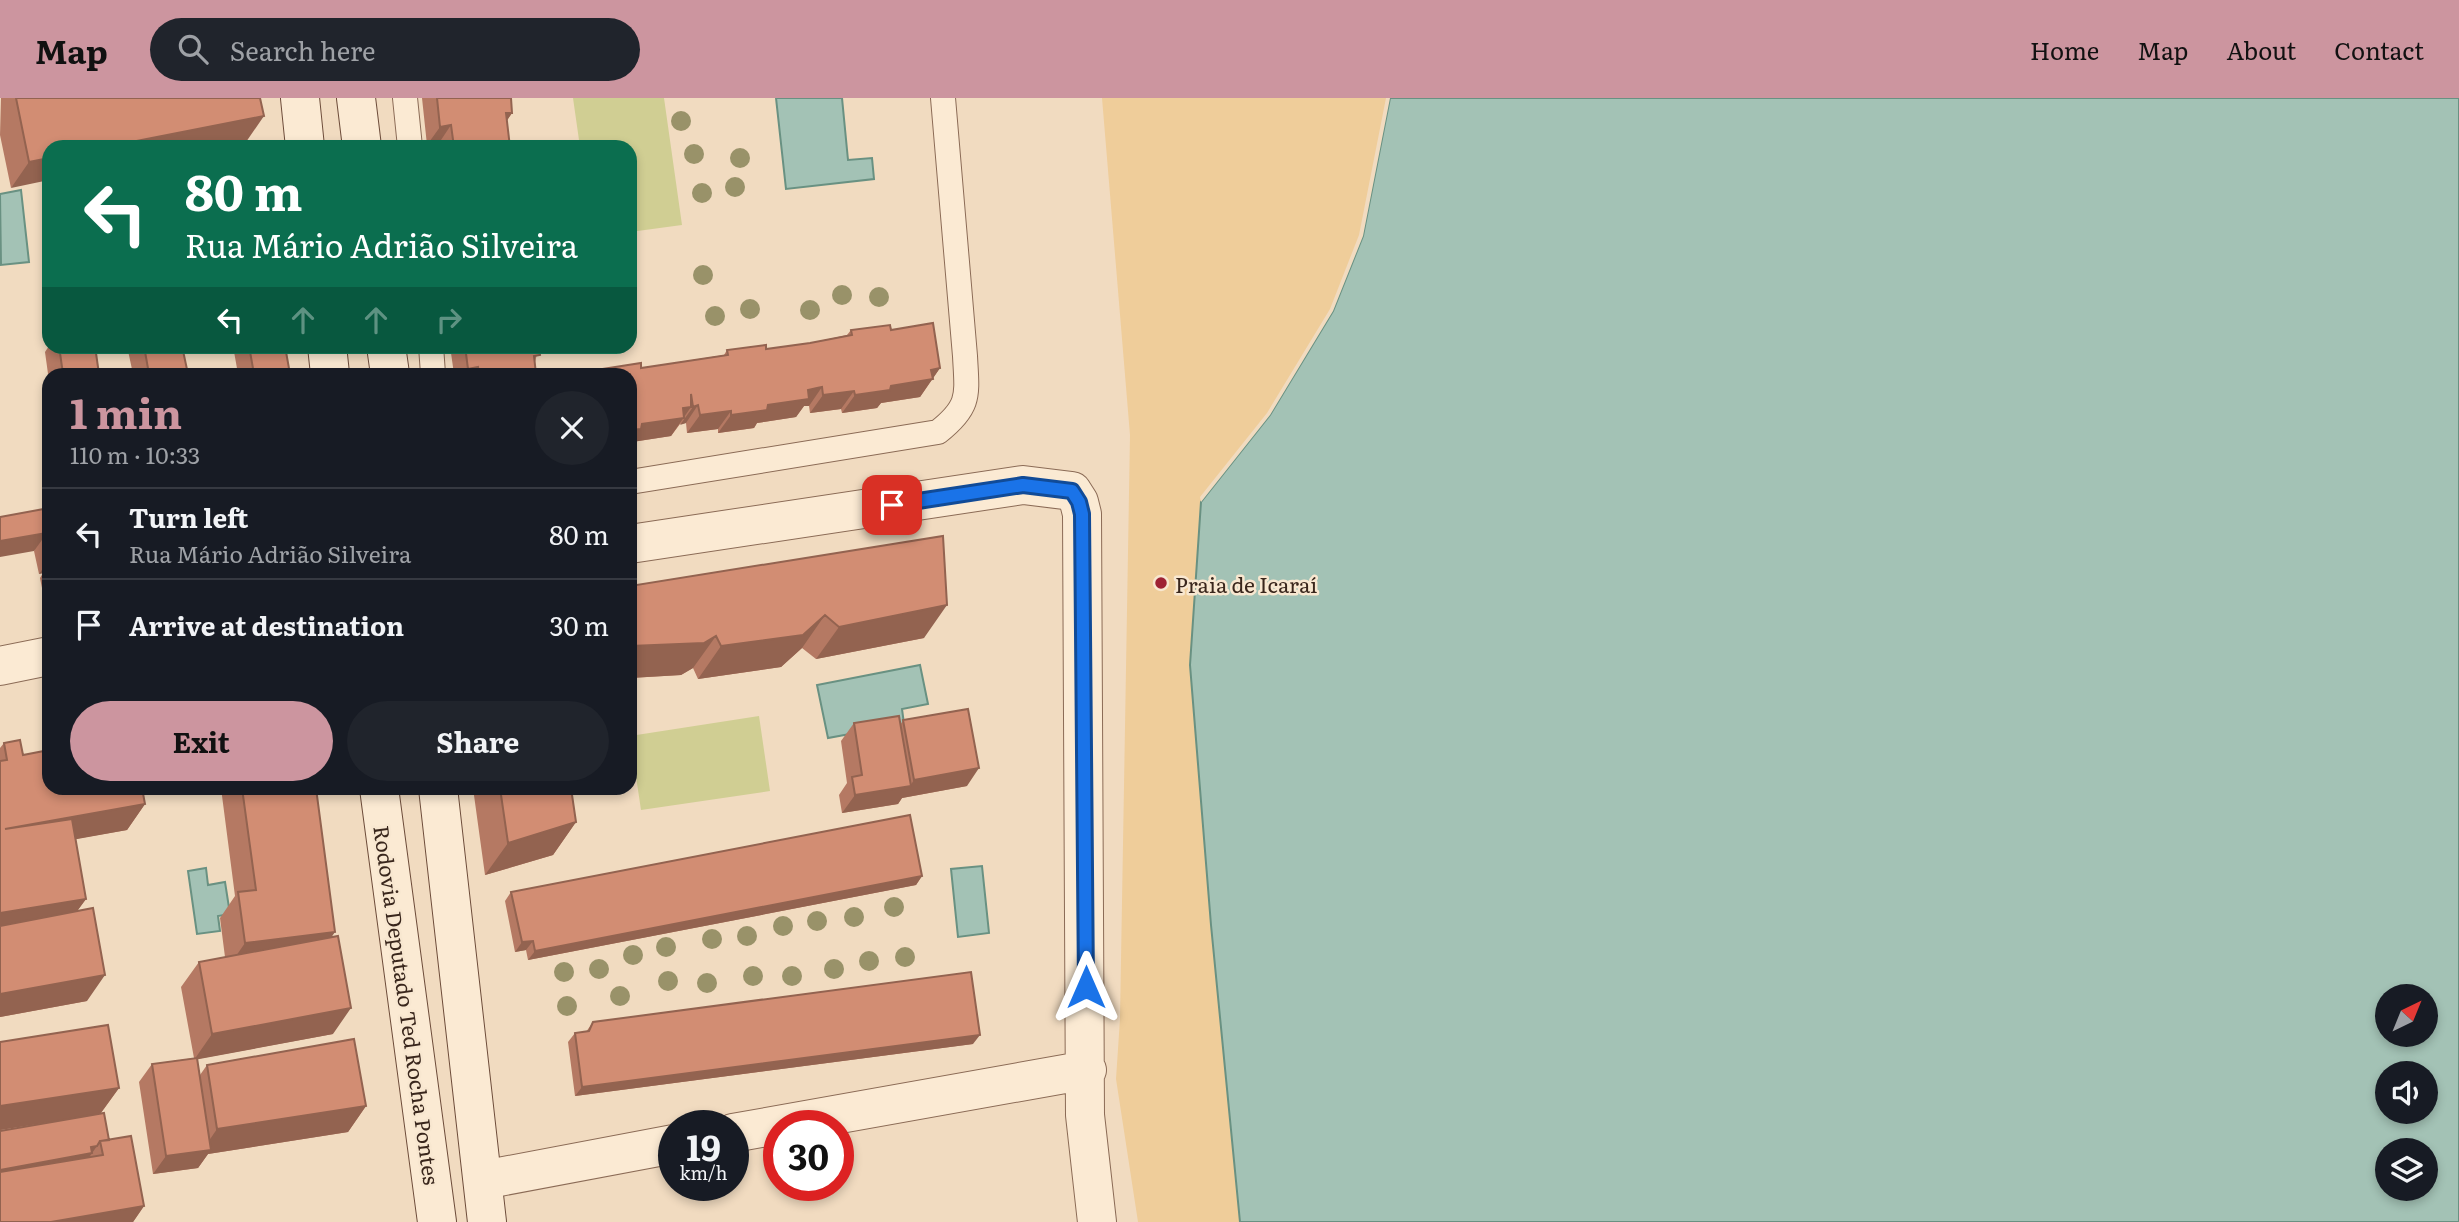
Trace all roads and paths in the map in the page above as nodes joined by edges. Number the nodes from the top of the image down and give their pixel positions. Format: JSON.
{"nodes":[{"id":1,"x":300,"y":98,"type":"edge"},
{"id":2,"x":356,"y":98,"type":"edge"},
{"id":3,"x":405,"y":98,"type":"edge"},
{"id":4,"x":943,"y":98,"type":"edge"},
{"id":5,"x":304,"y":140,"type":"edge"},
{"id":6,"x":361,"y":140,"type":"edge"},
{"id":7,"x":409,"y":140,"type":"edge"},
{"id":8,"x":637,"y":481,"type":"edge"},
{"id":9,"x":637,"y":543,"type":"edge"},
{"id":10,"x":42,"y":657,"type":"edge"},
{"id":11,"x":0,"y":666,"type":"edge"},
{"id":12,"x":380,"y":795,"type":"edge"},
{"id":13,"x":439,"y":795,"type":"edge"},
{"id":14,"x":1087,"y":1070,"type":"junction"},
{"id":15,"x":749,"y":1130,"type":"edge"},
{"id":16,"x":658,"y":1147,"type":"edge"},
{"id":17,"x":483,"y":1180,"type":"junction"},
{"id":18,"x":437,"y":1222,"type":"edge"},
{"id":19,"x":487,"y":1222,"type":"edge"},
{"id":20,"x":1097,"y":1222,"type":"edge"}],
"edges":[{"from":1,"to":5,"type":"street"},
{"from":2,"to":6,"type":"street"},
{"from":3,"to":7,"type":"lane"},
{"from":4,"to":8,"type":"lane"},
{"from":9,"to":14,"type":"street"},
{"from":10,"to":11,"type":"street"},
{"from":12,"to":18,"type":"street","name":"Rodovia Deputado Ted Rocha Pontes"},
{"from":13,"to":17,"type":"street"},
{"from":14,"to":15,"type":"street"},
{"from":14,"to":20,"type":"street"},
{"from":16,"to":17,"type":"street"},
{"from":17,"to":19,"type":"street"}]}
